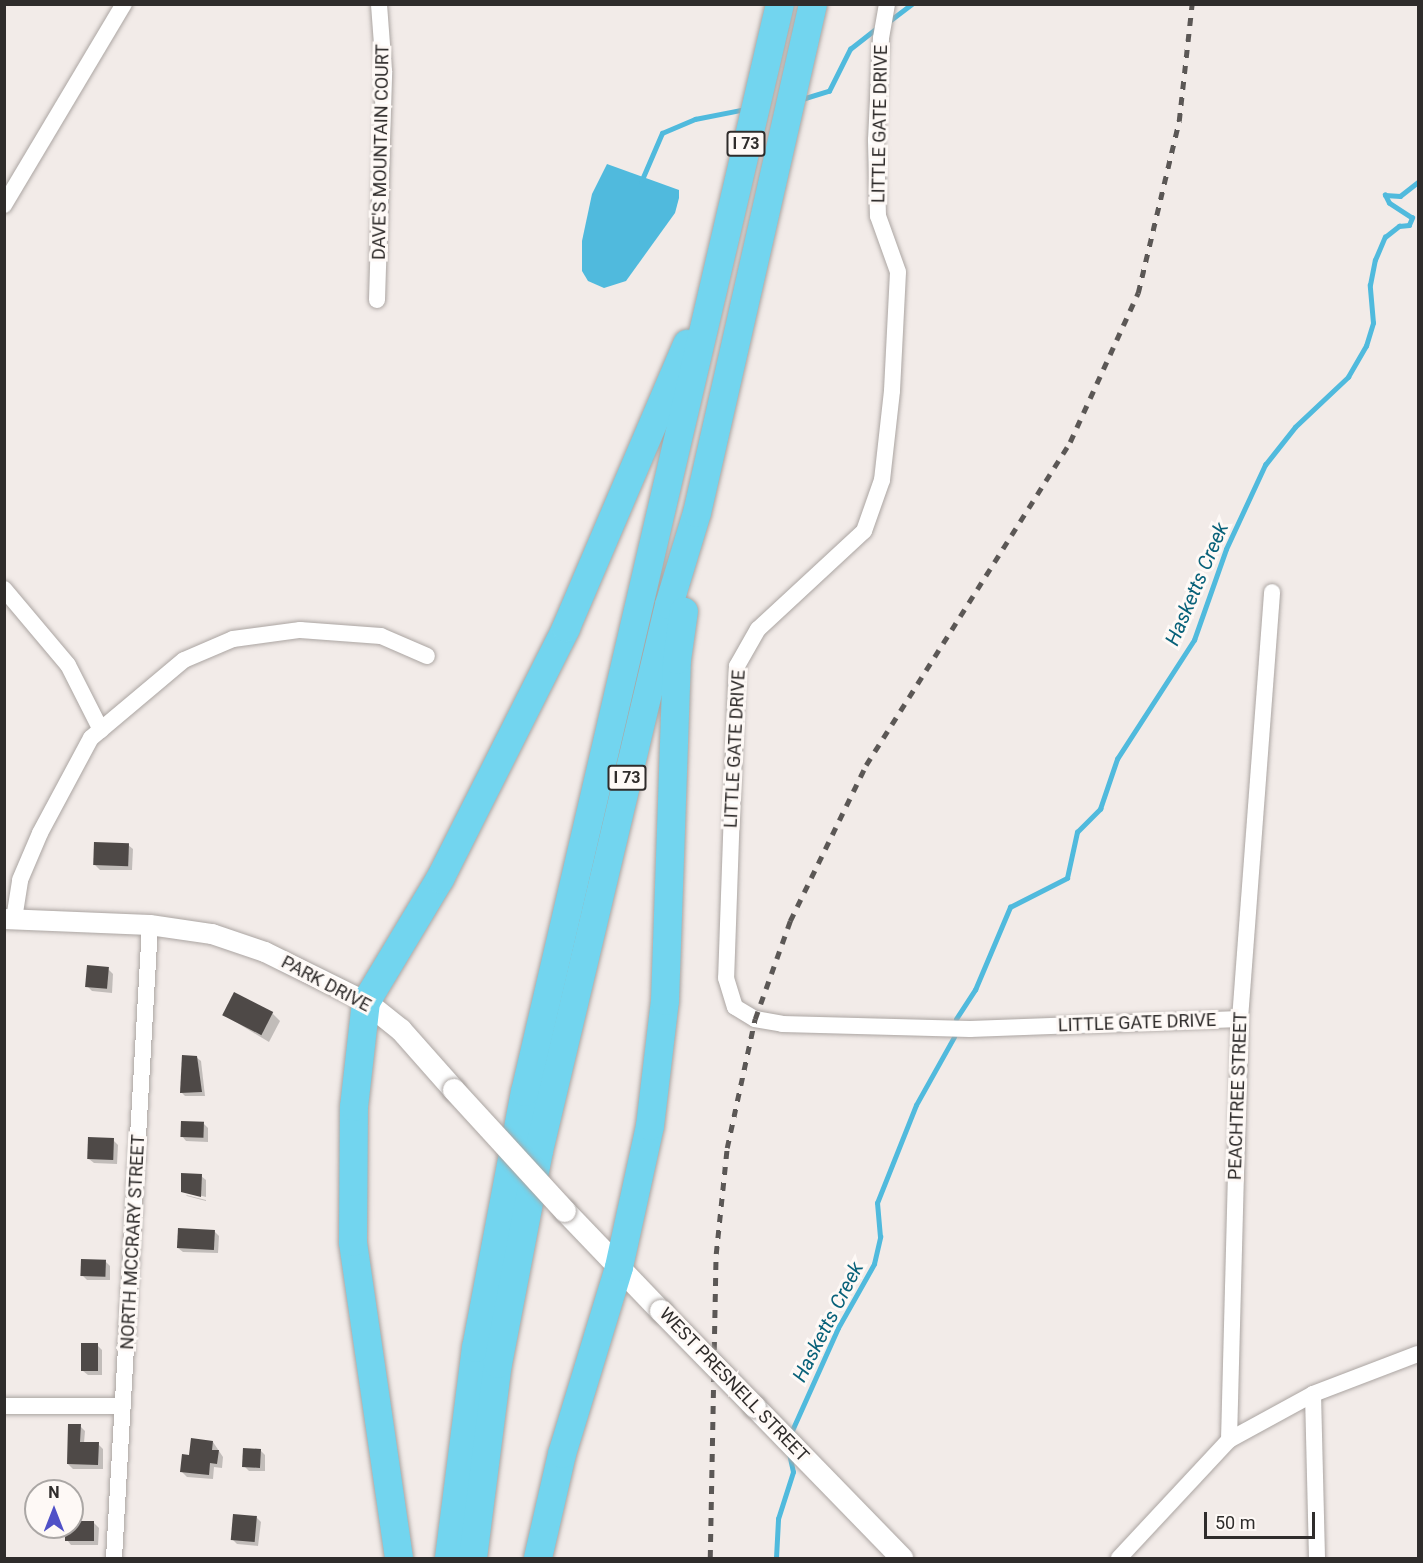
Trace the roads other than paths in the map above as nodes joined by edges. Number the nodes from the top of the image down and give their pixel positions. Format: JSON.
{"nodes":[{"id":1,"x":124,"y":4,"type":"edge"},
{"id":2,"x":379,"y":4,"type":"edge"},
{"id":3,"x":780,"y":4,"type":"edge"},
{"id":4,"x":813,"y":4,"type":"edge"},
{"id":5,"x":887,"y":4,"type":"edge"},
{"id":6,"x":4,"y":205,"type":"edge"},
{"id":7,"x":713,"y":284,"type":"junction"},
{"id":8,"x":377,"y":300,"type":"dead end"},
{"id":9,"x":698,"y":513,"type":"junction"},
{"id":10,"x":4,"y":589,"type":"edge"},
{"id":11,"x":1272,"y":592,"type":"dead end"},
{"id":12,"x":427,"y":657,"type":"dead end"},
{"id":13,"x":101,"y":730,"type":"junction"},
{"id":14,"x":9,"y":919,"type":"edge"},
{"id":15,"x":150,"y":925,"type":"junction"},
{"id":16,"x":366,"y":1002,"type":"junction"},
{"id":17,"x":1239,"y":1019,"type":"junction"},
{"id":18,"x":565,"y":1211,"type":"joint"},
{"id":19,"x":619,"y":1267,"type":"junction"},
{"id":20,"x":1419,"y":1354,"type":"edge"},
{"id":21,"x":1313,"y":1394,"type":"junction"},
{"id":22,"x":4,"y":1406,"type":"edge"},
{"id":23,"x":123,"y":1406,"type":"junction"},
{"id":24,"x":1229,"y":1440,"type":"junction"},
{"id":25,"x":114,"y":1558,"type":"edge"},
{"id":26,"x":399,"y":1558,"type":"edge"},
{"id":27,"x":449,"y":1558,"type":"edge"},
{"id":28,"x":474,"y":1558,"type":"edge"},
{"id":29,"x":538,"y":1558,"type":"edge"},
{"id":30,"x":902,"y":1558,"type":"edge"},
{"id":31,"x":1119,"y":1558,"type":"edge"},
{"id":32,"x":1317,"y":1558,"type":"edge"}],
"edges":[{"from":1,"to":6,"type":"street"},
{"from":2,"to":8,"type":"street","name":"DAVE'S MOUNTAIN COURT"},
{"from":3,"to":7,"type":"highway","number":"I 73"},
{"from":4,"to":9,"type":"highway","number":"I 73"},
{"from":5,"to":17,"type":"street","name":"LITTLE GATE DRIVE"},
{"from":7,"to":16,"type":"highway"},
{"from":7,"to":27,"type":"highway","number":"I 73"},
{"from":9,"to":19,"type":"highway"},
{"from":9,"to":28,"type":"highway","number":"I 73"},
{"from":10,"to":13,"type":"street"},
{"from":11,"to":17,"type":"street","name":"PEACHTREE STREET"},
{"from":12,"to":13,"type":"street"},
{"from":13,"to":14,"type":"street"},
{"from":14,"to":15,"type":"street","name":"PARK DRIVE"},
{"from":15,"to":16,"type":"street","name":"PARK DRIVE"},
{"from":15,"to":23,"type":"street","name":"NORTH MCCRARY STREET"},
{"from":16,"to":18,"type":"main road","name":"PARK DRIVE","bridge":true},
{"from":16,"to":26,"type":"highway"},
{"from":17,"to":24,"type":"street","name":"PEACHTREE STREET"},
{"from":18,"to":19,"type":"main road","name":"WEST PRESNELL STREET"},
{"from":19,"to":29,"type":"highway"},
{"from":19,"to":30,"type":"main road","name":"WEST PRESNELL STREET","bridge":true},
{"from":20,"to":21,"type":"street"},
{"from":21,"to":24,"type":"street"},
{"from":21,"to":32,"type":"street"},
{"from":22,"to":23,"type":"street"},
{"from":23,"to":25,"type":"street","name":"NORTH MCCRARY STREET"},
{"from":24,"to":31,"type":"street"}]}
